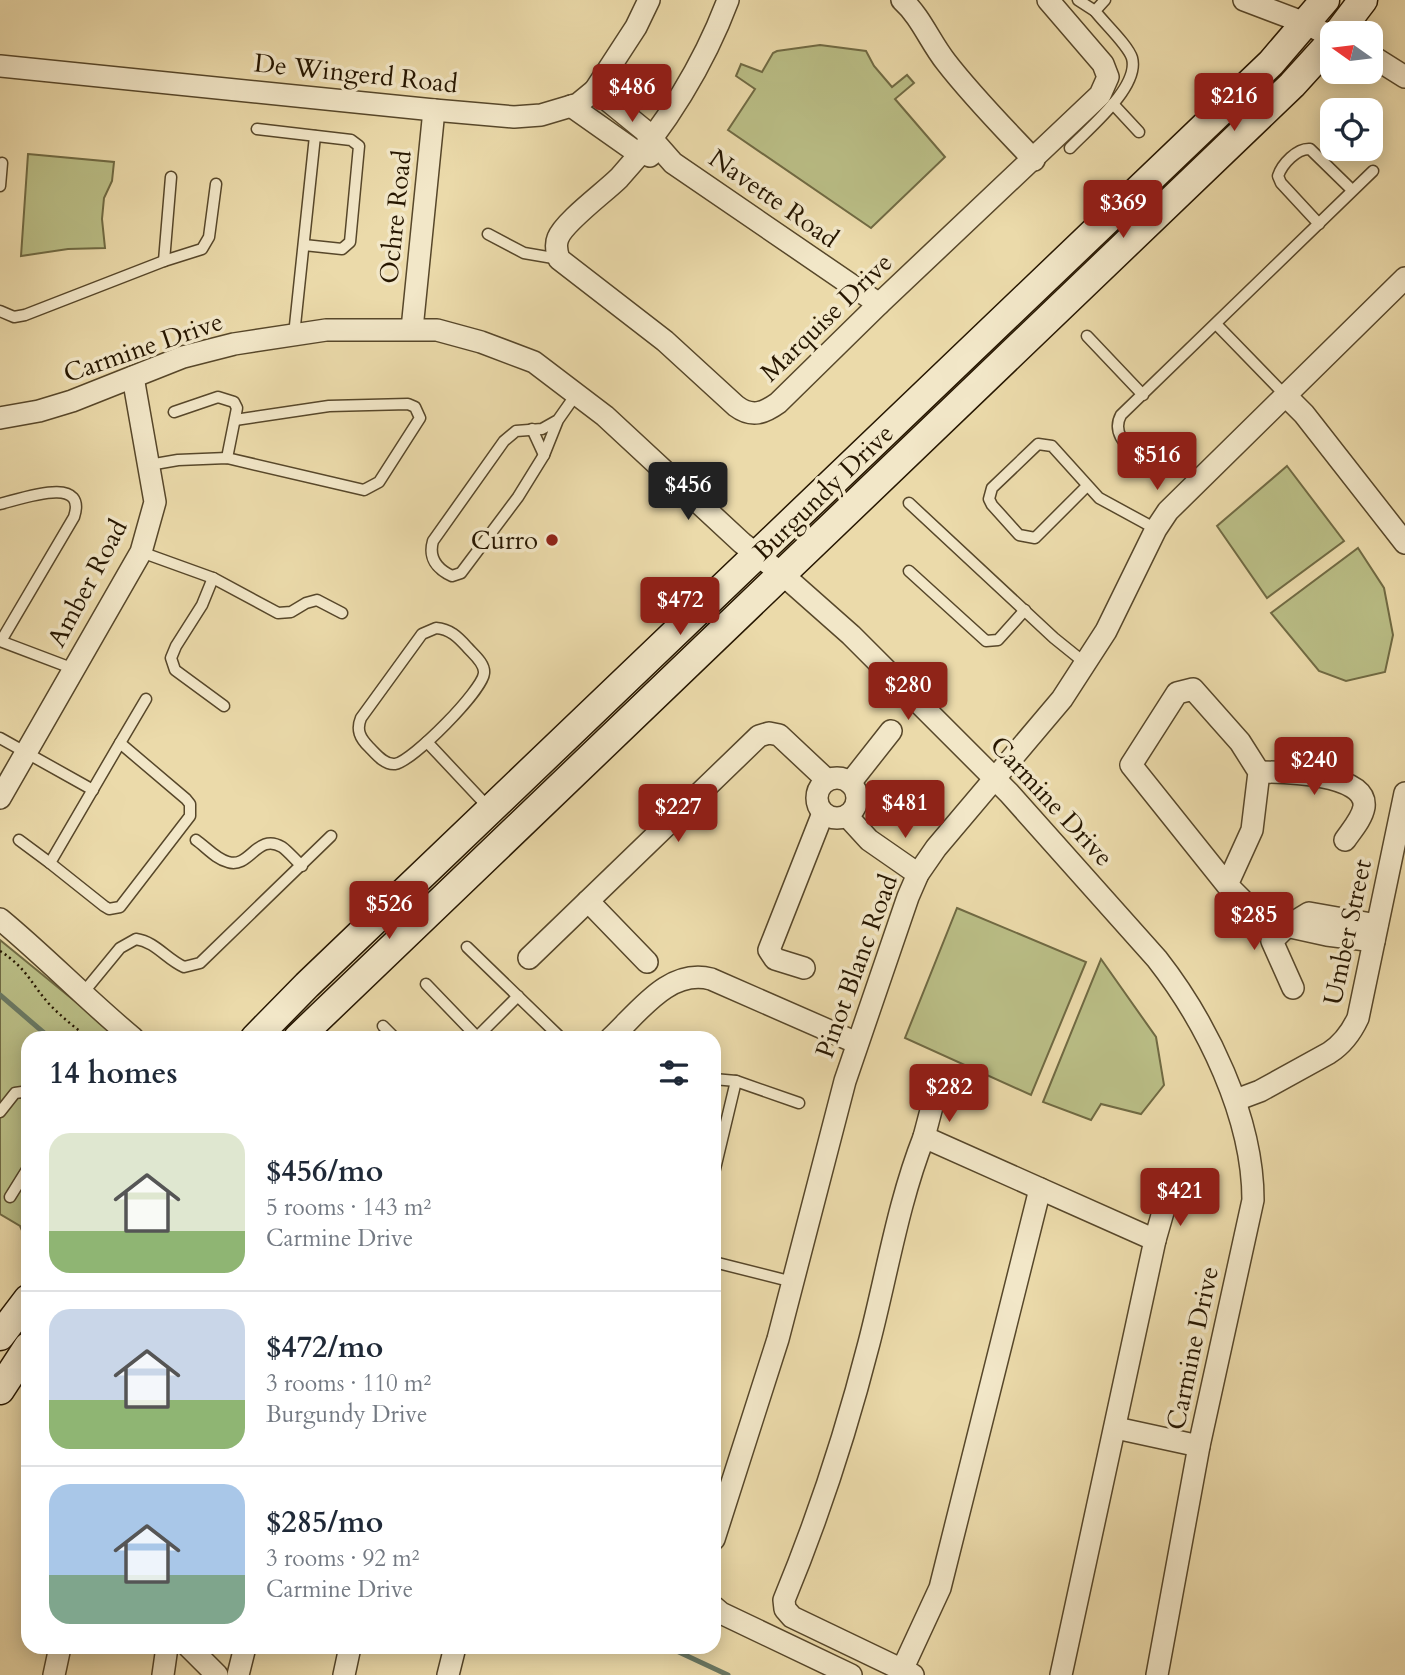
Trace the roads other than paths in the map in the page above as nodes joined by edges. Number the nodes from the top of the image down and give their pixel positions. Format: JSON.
{"nodes":[{"id":1,"x":649,"y":0,"type":"edge"},
{"id":2,"x":728,"y":0,"type":"edge"},
{"id":3,"x":902,"y":0,"type":"edge"},
{"id":4,"x":1048,"y":0,"type":"edge"},
{"id":5,"x":1078,"y":0,"type":"edge"},
{"id":6,"x":1105,"y":0,"type":"edge"},
{"id":7,"x":1244,"y":0,"type":"edge"},
{"id":8,"x":1325,"y":0,"type":"edge"},
{"id":9,"x":1363,"y":0,"type":"edge"},
{"id":10,"x":1095,"y":11,"type":"junction"},
{"id":11,"x":1347,"y":21,"type":"edge"},
{"id":12,"x":1305,"y":23,"type":"junction"},
{"id":13,"x":1320,"y":32,"type":"edge"},
{"id":14,"x":1320,"y":53,"type":"edge"},
{"id":15,"x":1383,"y":63,"type":"edge"},
{"id":16,"x":0,"y":66,"type":"edge"},
{"id":17,"x":1405,"y":77,"type":"edge"},
{"id":18,"x":595,"y":90,"type":"junction"},
{"id":19,"x":1113,"y":104,"type":"junction"},
{"id":20,"x":571,"y":106,"type":"junction"},
{"id":21,"x":434,"y":110,"type":"junction"},
{"id":22,"x":257,"y":130,"type":"dead end"},
{"id":23,"x":1139,"y":132,"type":"dead end"},
{"id":24,"x":315,"y":136,"type":"junction"},
{"id":25,"x":645,"y":145,"type":"junction"},
{"id":26,"x":1070,"y":148,"type":"dead end"},
{"id":27,"x":1034,"y":160,"type":"junction"},
{"id":28,"x":2,"y":163,"type":"dead end"},
{"id":29,"x":1373,"y":171,"type":"dead end"},
{"id":30,"x":171,"y":177,"type":"dead end"},
{"id":31,"x":216,"y":184,"type":"dead end"},
{"id":32,"x":0,"y":186,"type":"edge"},
{"id":33,"x":1352,"y":190,"type":"junction"},
{"id":34,"x":1320,"y":224,"type":"junction"},
{"id":35,"x":488,"y":234,"type":"dead end"},
{"id":36,"x":304,"y":245,"type":"junction"},
{"id":37,"x":559,"y":259,"type":"junction"},
{"id":38,"x":164,"y":261,"type":"junction"},
{"id":39,"x":1405,"y":278,"type":"edge"},
{"id":40,"x":878,"y":304,"type":"junction"},
{"id":41,"x":0,"y":311,"type":"edge"},
{"id":42,"x":1216,"y":324,"type":"junction"},
{"id":43,"x":412,"y":329,"type":"junction"},
{"id":44,"x":294,"y":335,"type":"junction"},
{"id":45,"x":1087,"y":336,"type":"dead end"},
{"id":46,"x":133,"y":377,"type":"junction"},
{"id":47,"x":578,"y":393,"type":"junction"},
{"id":48,"x":1143,"y":395,"type":"junction"},
{"id":49,"x":1285,"y":395,"type":"junction"},
{"id":50,"x":174,"y":412,"type":"dead end"},
{"id":51,"x":0,"y":418,"type":"edge"},
{"id":52,"x":235,"y":420,"type":"junction"},
{"id":53,"x":558,"y":420,"type":"junction"},
{"id":54,"x":532,"y":429,"type":"junction"},
{"id":55,"x":544,"y":455,"type":"junction"},
{"id":56,"x":228,"y":458,"type":"junction"},
{"id":57,"x":1143,"y":462,"type":"dead end"},
{"id":58,"x":149,"y":465,"type":"junction"},
{"id":59,"x":1087,"y":486,"type":"junction"},
{"id":60,"x":909,"y":503,"type":"dead end"},
{"id":61,"x":0,"y":504,"type":"edge"},
{"id":62,"x":1156,"y":529,"type":"junction"},
{"id":63,"x":1405,"y":543,"type":"edge"},
{"id":64,"x":141,"y":552,"type":"junction"},
{"id":65,"x":757,"y":555,"type":"junction"},
{"id":66,"x":909,"y":571,"type":"dead end"},
{"id":67,"x":782,"y":574,"type":"junction"},
{"id":68,"x":213,"y":578,"type":"junction"},
{"id":69,"x":1025,"y":610,"type":"junction"},
{"id":70,"x":342,"y":613,"type":"dead end"},
{"id":71,"x":0,"y":641,"type":"edge"},
{"id":72,"x":1085,"y":663,"type":"junction"},
{"id":73,"x":74,"y":668,"type":"junction"},
{"id":74,"x":146,"y":699,"type":"dead end"},
{"id":75,"x":224,"y":706,"type":"dead end"},
{"id":76,"x":891,"y":731,"type":"dead end"},
{"id":77,"x":0,"y":738,"type":"edge"},
{"id":78,"x":427,"y":742,"type":"junction"},
{"id":79,"x":120,"y":743,"type":"junction"},
{"id":80,"x":26,"y":753,"type":"junction"},
{"id":81,"x":1259,"y":772,"type":"junction"},
{"id":82,"x":994,"y":778,"type":"junction"},
{"id":83,"x":827,"y":780,"type":"junction"},
{"id":84,"x":850,"y":783,"type":"junction"},
{"id":85,"x":93,"y":790,"type":"junction"},
{"id":86,"x":1405,"y":793,"type":"edge"},
{"id":87,"x":0,"y":798,"type":"edge"},
{"id":88,"x":491,"y":810,"type":"junction"},
{"id":89,"x":851,"y":811,"type":"junction"},
{"id":90,"x":823,"y":813,"type":"junction"},
{"id":91,"x":513,"y":832,"type":"junction"},
{"id":92,"x":331,"y":836,"type":"dead end"},
{"id":93,"x":19,"y":840,"type":"dead end"},
{"id":94,"x":196,"y":840,"type":"dead end"},
{"id":95,"x":1345,"y":840,"type":"dead end"},
{"id":96,"x":50,"y":863,"type":"junction"},
{"id":97,"x":302,"y":866,"type":"junction"},
{"id":98,"x":922,"y":868,"type":"junction"},
{"id":99,"x":1227,"y":885,"type":"junction"},
{"id":100,"x":588,"y":901,"type":"junction"},
{"id":101,"x":0,"y":919,"type":"edge"},
{"id":102,"x":1286,"y":927,"type":"junction"},
{"id":103,"x":1375,"y":933,"type":"junction"},
{"id":104,"x":467,"y":947,"type":"dead end"},
{"id":105,"x":529,"y":958,"type":"dead end"},
{"id":106,"x":647,"y":962,"type":"dead end"},
{"id":107,"x":804,"y":968,"type":"dead end"},
{"id":108,"x":426,"y":984,"type":"dead end"},
{"id":109,"x":1293,"y":988,"type":"dead end"},
{"id":110,"x":83,"y":993,"type":"junction"},
{"id":111,"x":518,"y":996,"type":"junction"},
{"id":112,"x":383,"y":1026,"type":"dead end"},
{"id":113,"x":126,"y":1031,"type":"edge"},
{"id":114,"x":262,"y":1031,"type":"edge"},
{"id":115,"x":305,"y":1031,"type":"edge"},
{"id":116,"x":388,"y":1031,"type":"edge"},
{"id":117,"x":471,"y":1031,"type":"edge"},
{"id":118,"x":483,"y":1031,"type":"edge"},
{"id":119,"x":554,"y":1031,"type":"edge"},
{"id":120,"x":619,"y":1031,"type":"edge"},
{"id":121,"x":857,"y":1043,"type":"junction"},
{"id":122,"x":721,"y":1080,"type":"edge"},
{"id":123,"x":736,"y":1081,"type":"junction"},
{"id":124,"x":21,"y":1092,"type":"edge"},
{"id":125,"x":934,"y":1099,"type":"dead end"},
{"id":126,"x":1236,"y":1100,"type":"junction"},
{"id":127,"x":799,"y":1103,"type":"dead end"},
{"id":128,"x":0,"y":1112,"type":"edge"},
{"id":129,"x":924,"y":1137,"type":"junction"},
{"id":130,"x":721,"y":1144,"type":"edge"},
{"id":131,"x":21,"y":1179,"type":"edge"},
{"id":132,"x":1040,"y":1189,"type":"junction"},
{"id":133,"x":10,"y":1197,"type":"dead end"},
{"id":134,"x":1165,"y":1205,"type":"dead end"},
{"id":135,"x":1155,"y":1240,"type":"junction"},
{"id":136,"x":721,"y":1264,"type":"edge"},
{"id":137,"x":793,"y":1282,"type":"junction"},
{"id":138,"x":21,"y":1308,"type":"edge"},
{"id":139,"x":0,"y":1336,"type":"edge"},
{"id":140,"x":21,"y":1358,"type":"edge"},
{"id":141,"x":0,"y":1390,"type":"edge"},
{"id":142,"x":1116,"y":1428,"type":"junction"},
{"id":143,"x":1199,"y":1446,"type":"junction"},
{"id":144,"x":721,"y":1517,"type":"edge"},
{"id":145,"x":721,"y":1612,"type":"edge"},
{"id":146,"x":58,"y":1654,"type":"edge"},
{"id":147,"x":166,"y":1654,"type":"edge"},
{"id":148,"x":196,"y":1654,"type":"edge"},
{"id":149,"x":243,"y":1654,"type":"edge"},
{"id":150,"x":348,"y":1654,"type":"edge"},
{"id":151,"x":453,"y":1654,"type":"edge"},
{"id":152,"x":907,"y":1672,"type":"edge"},
{"id":153,"x":54,"y":1675,"type":"edge"},
{"id":154,"x":163,"y":1675,"type":"edge"},
{"id":155,"x":217,"y":1675,"type":"edge"},
{"id":156,"x":238,"y":1675,"type":"edge"},
{"id":157,"x":344,"y":1675,"type":"edge"},
{"id":158,"x":449,"y":1675,"type":"edge"},
{"id":159,"x":851,"y":1675,"type":"edge"},
{"id":160,"x":1061,"y":1675,"type":"edge"},
{"id":161,"x":1157,"y":1675,"type":"edge"}],
"edges":[{"from":1,"to":18,"type":"street","name":"De Wingerd Road"},
{"from":2,"to":25,"type":"street"},
{"from":3,"to":27,"type":"street"},
{"from":4,"to":27,"type":"street","name":"Marquise Drive"},
{"from":5,"to":10,"type":"lane"},
{"from":6,"to":10,"type":"lane"},
{"from":7,"to":12,"type":"street"},
{"from":8,"to":12,"type":"main road","name":"Burgundy Drive"},
{"from":9,"to":11,"type":"main road"},
{"from":10,"to":19,"type":"lane"},
{"from":12,"to":13,"type":"street"},
{"from":12,"to":65,"type":"main road","name":"Burgundy Drive"},
{"from":14,"to":67,"type":"main road","name":"Burgundy Drive"},
{"from":15,"to":17,"type":"street"},
{"from":16,"to":21,"type":"street","name":"De Wingerd Road"},
{"from":18,"to":20,"type":"street","name":"De Wingerd Road"},
{"from":18,"to":25,"type":"street"},
{"from":19,"to":23,"type":"lane"},
{"from":19,"to":26,"type":"lane"},
{"from":20,"to":21,"type":"street","name":"De Wingerd Road"},
{"from":20,"to":25,"type":"street"},
{"from":21,"to":43,"type":"street","name":"Ochre Road"},
{"from":22,"to":24,"type":"lane"},
{"from":24,"to":36,"type":"lane"},
{"from":24,"to":36,"type":"lane"},
{"from":25,"to":37,"type":"street"},
{"from":25,"to":40,"type":"street","name":"Navette Road"},
{"from":27,"to":40,"type":"street","name":"Marquise Drive"},
{"from":28,"to":32,"type":"lane"},
{"from":29,"to":33,"type":"lane"},
{"from":30,"to":38,"type":"lane"},
{"from":31,"to":38,"type":"lane"},
{"from":33,"to":34,"type":"lane"},
{"from":33,"to":34,"type":"lane"},
{"from":34,"to":42,"type":"lane"},
{"from":35,"to":37,"type":"lane"},
{"from":36,"to":44,"type":"lane"},
{"from":37,"to":40,"type":"street","name":"Marquise Drive"},
{"from":38,"to":41,"type":"lane"},
{"from":39,"to":49,"type":"street","name":"Pinot Blanc Road"},
{"from":42,"to":48,"type":"lane"},
{"from":42,"to":49,"type":"lane"},
{"from":43,"to":44,"type":"street","name":"Carmine Drive"},
{"from":43,"to":47,"type":"street","name":"Carmine Drive"},
{"from":44,"to":46,"type":"street","name":"Carmine Drive"},
{"from":45,"to":48,"type":"lane"},
{"from":46,"to":51,"type":"street","name":"Carmine Drive"},
{"from":46,"to":58,"type":"street","name":"Amber Road"},
{"from":47,"to":53,"type":"lane"},
{"from":47,"to":65,"type":"street","name":"Carmine Drive"},
{"from":48,"to":57,"type":"lane"},
{"from":49,"to":62,"type":"street","name":"Pinot Blanc Road"},
{"from":49,"to":63,"type":"street"},
{"from":50,"to":52,"type":"lane"},
{"from":52,"to":56,"type":"lane"},
{"from":52,"to":56,"type":"lane"},
{"from":53,"to":54,"type":"lane"},
{"from":53,"to":55,"type":"lane"},
{"from":54,"to":55,"type":"lane"},
{"from":54,"to":55,"type":"lane"},
{"from":56,"to":58,"type":"lane"},
{"from":58,"to":64,"type":"street","name":"Amber Road"},
{"from":59,"to":59,"type":"lane"},
{"from":59,"to":62,"type":"lane"},
{"from":60,"to":69,"type":"lane"},
{"from":61,"to":71,"type":"lane"},
{"from":62,"to":72,"type":"street","name":"Pinot Blanc Road"},
{"from":64,"to":68,"type":"lane"},
{"from":64,"to":73,"type":"street","name":"Amber Road"},
{"from":65,"to":67,"type":"street","name":"Carmine Drive"},
{"from":65,"to":88,"type":"main road","name":"Burgundy Drive"},
{"from":66,"to":69,"type":"lane"},
{"from":67,"to":82,"type":"street","name":"Carmine Drive"},
{"from":67,"to":91,"type":"main road","name":"Burgundy Drive"},
{"from":68,"to":70,"type":"lane"},
{"from":68,"to":75,"type":"lane"},
{"from":69,"to":72,"type":"lane"},
{"from":71,"to":73,"type":"lane"},
{"from":72,"to":82,"type":"street","name":"Pinot Blanc Road"},
{"from":73,"to":80,"type":"street","name":"Amber Road"},
{"from":74,"to":79,"type":"lane"},
{"from":76,"to":84,"type":"street"},
{"from":77,"to":80,"type":"lane"},
{"from":78,"to":78,"type":"lane"},
{"from":78,"to":88,"type":"lane"},
{"from":79,"to":85,"type":"lane"},
{"from":79,"to":96,"type":"lane"},
{"from":80,"to":85,"type":"lane"},
{"from":80,"to":87,"type":"street","name":"Amber Road"},
{"from":81,"to":95,"type":"street"},
{"from":81,"to":99,"type":"street"},
{"from":81,"to":99,"type":"street"},
{"from":82,"to":98,"type":"street","name":"Pinot Blanc Road"},
{"from":82,"to":126,"type":"street","name":"Carmine Drive"},
{"from":83,"to":84,"type":"street"},
{"from":83,"to":90,"type":"street"},
{"from":83,"to":100,"type":"street"},
{"from":84,"to":89,"type":"street"},
{"from":85,"to":96,"type":"lane"},
{"from":86,"to":103,"type":"street","name":"Umber Street"},
{"from":88,"to":91,"type":"street"},
{"from":88,"to":114,"type":"main road","name":"Burgundy Drive"},
{"from":89,"to":90,"type":"street"},
{"from":89,"to":98,"type":"street"},
{"from":90,"to":107,"type":"street"},
{"from":91,"to":115,"type":"main road","name":"Burgundy Drive"},
{"from":92,"to":97,"type":"lane"},
{"from":93,"to":96,"type":"lane"},
{"from":94,"to":97,"type":"lane"},
{"from":97,"to":110,"type":"lane"},
{"from":98,"to":121,"type":"street","name":"Pinot Blanc Road"},
{"from":99,"to":102,"type":"street"},
{"from":100,"to":105,"type":"street"},
{"from":100,"to":106,"type":"street"},
{"from":101,"to":110,"type":"street"},
{"from":102,"to":103,"type":"street"},
{"from":102,"to":109,"type":"street"},
{"from":103,"to":126,"type":"street","name":"Umber Street"},
{"from":104,"to":111,"type":"lane"},
{"from":108,"to":117,"type":"lane"},
{"from":110,"to":113,"type":"street"},
{"from":111,"to":118,"type":"lane"},
{"from":111,"to":119,"type":"lane"},
{"from":112,"to":116,"type":"lane"},
{"from":120,"to":121,"type":"street"},
{"from":121,"to":137,"type":"street","name":"Pinot Blanc Road"},
{"from":122,"to":123,"type":"lane"},
{"from":123,"to":127,"type":"lane"},
{"from":123,"to":130,"type":"lane"},
{"from":124,"to":128,"type":"lane"},
{"from":125,"to":129,"type":"street"},
{"from":126,"to":143,"type":"street","name":"Carmine Drive"},
{"from":129,"to":132,"type":"street"},
{"from":129,"to":152,"type":"street"},
{"from":131,"to":133,"type":"lane"},
{"from":132,"to":135,"type":"street"},
{"from":132,"to":152,"type":"street"},
{"from":134,"to":135,"type":"street"},
{"from":135,"to":142,"type":"street"},
{"from":136,"to":137,"type":"lane"},
{"from":137,"to":144,"type":"street","name":"Pinot Blanc Road"},
{"from":138,"to":139,"type":"main road"},
{"from":140,"to":141,"type":"main road"},
{"from":142,"to":143,"type":"street"},
{"from":142,"to":160,"type":"street"},
{"from":143,"to":161,"type":"street","name":"Carmine Drive"},
{"from":145,"to":159,"type":"street"},
{"from":146,"to":153,"type":"street"},
{"from":147,"to":154,"type":"street"},
{"from":148,"to":155,"type":"street"},
{"from":149,"to":156,"type":"street"},
{"from":150,"to":157,"type":"street"},
{"from":151,"to":158,"type":"street"}]}
